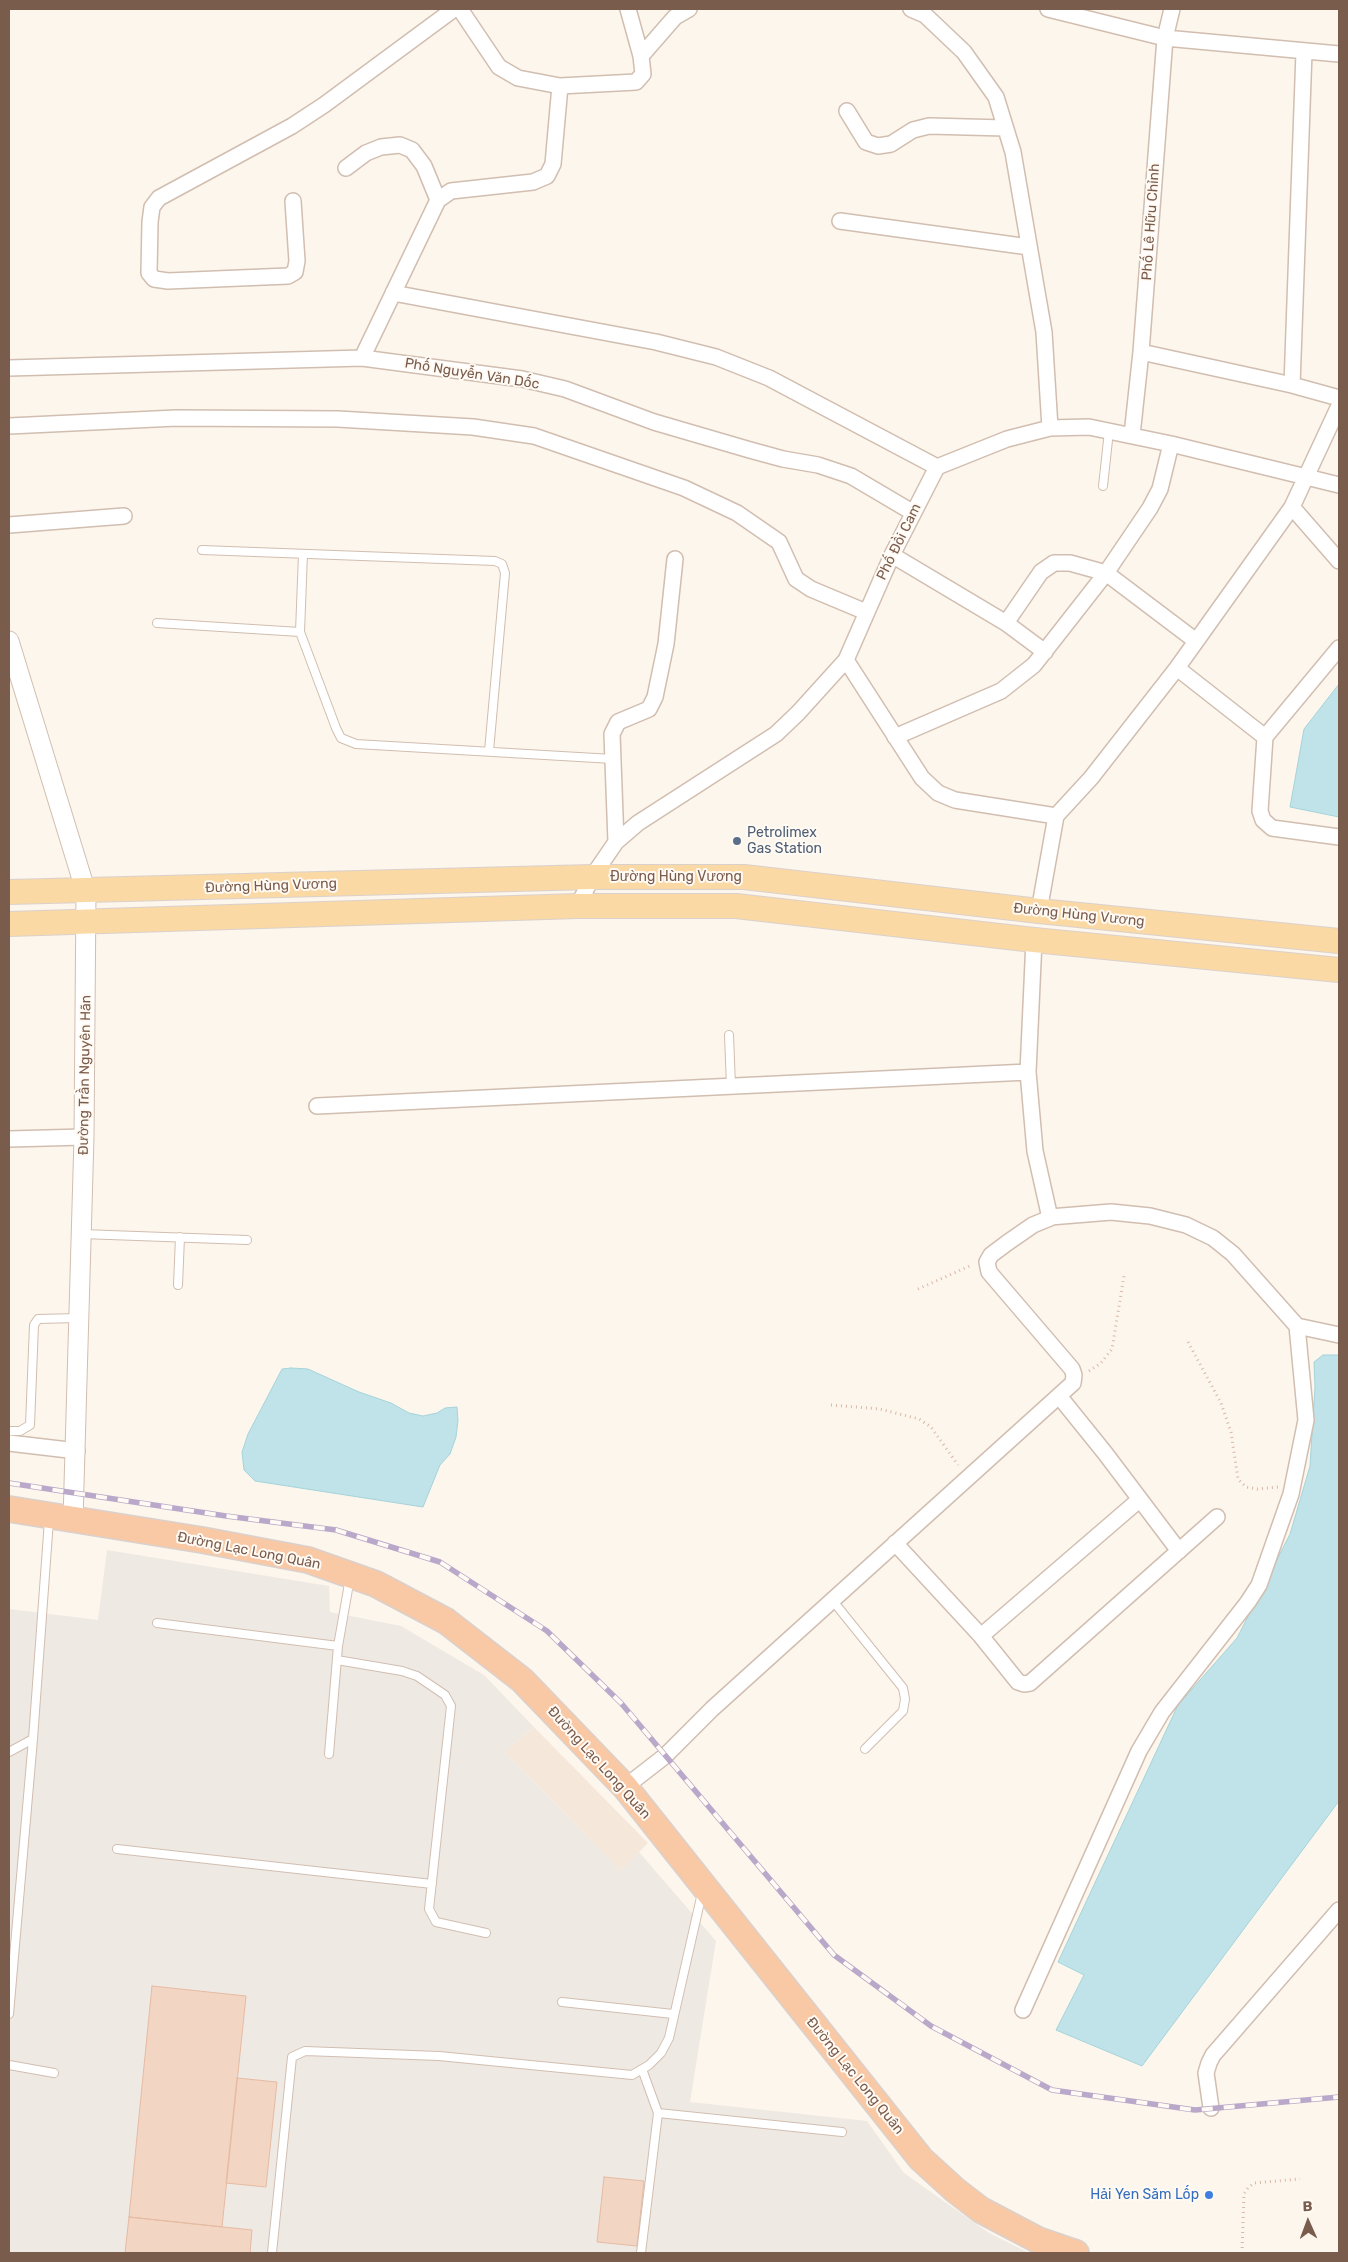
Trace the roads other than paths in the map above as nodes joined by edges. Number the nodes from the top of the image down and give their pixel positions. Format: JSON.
{"nodes":[{"id":1,"x":454,"y":9,"type":"edge"},
{"id":2,"x":460,"y":9,"type":"edge"},
{"id":3,"x":628,"y":9,"type":"edge"},
{"id":4,"x":689,"y":9,"type":"edge"},
{"id":5,"x":912,"y":9,"type":"edge"},
{"id":6,"x":1048,"y":9,"type":"edge"},
{"id":7,"x":1172,"y":9,"type":"edge"},
{"id":8,"x":1164,"y":38,"type":"junction"},
{"id":9,"x":1304,"y":52,"type":"junction"},
{"id":10,"x":1339,"y":54,"type":"edge"},
{"id":11,"x":641,"y":56,"type":"junction"},
{"id":12,"x":560,"y":86,"type":"junction"},
{"id":13,"x":847,"y":110,"type":"dead end"},
{"id":14,"x":1006,"y":128,"type":"junction"},
{"id":15,"x":346,"y":168,"type":"dead end"},
{"id":16,"x":438,"y":200,"type":"junction"},
{"id":17,"x":293,"y":201,"type":"dead end"},
{"id":18,"x":840,"y":221,"type":"dead end"},
{"id":19,"x":1029,"y":247,"type":"junction"},
{"id":20,"x":393,"y":293,"type":"junction"},
{"id":21,"x":1141,"y":352,"type":"junction"},
{"id":22,"x":362,"y":358,"type":"junction"},
{"id":23,"x":9,"y":368,"type":"edge"},
{"id":24,"x":1292,"y":385,"type":"junction"},
{"id":25,"x":1339,"y":398,"type":"edge"},
{"id":26,"x":1339,"y":406,"type":"edge"},
{"id":27,"x":9,"y":426,"type":"edge"},
{"id":28,"x":1050,"y":428,"type":"junction"},
{"id":29,"x":1109,"y":431,"type":"junction"},
{"id":30,"x":1132,"y":435,"type":"junction"},
{"id":31,"x":1171,"y":444,"type":"junction"},
{"id":32,"x":937,"y":467,"type":"junction"},
{"id":33,"x":1307,"y":478,"type":"junction"},
{"id":34,"x":1339,"y":485,"type":"edge"},
{"id":35,"x":1103,"y":486,"type":"dead end"},
{"id":36,"x":1292,"y":507,"type":"junction"},
{"id":37,"x":912,"y":512,"type":"junction"},
{"id":38,"x":124,"y":516,"type":"dead end"},
{"id":39,"x":9,"y":525,"type":"edge"},
{"id":40,"x":202,"y":550,"type":"dead end"},
{"id":41,"x":303,"y":554,"type":"junction"},
{"id":42,"x":892,"y":555,"type":"junction"},
{"id":43,"x":675,"y":559,"type":"dead end"},
{"id":44,"x":1339,"y":561,"type":"edge"},
{"id":45,"x":1106,"y":573,"type":"junction"},
{"id":46,"x":866,"y":612,"type":"junction"},
{"id":47,"x":157,"y":624,"type":"dead end"},
{"id":48,"x":1006,"y":624,"type":"junction"},
{"id":49,"x":300,"y":632,"type":"junction"},
{"id":50,"x":9,"y":641,"type":"edge"},
{"id":51,"x":1196,"y":641,"type":"junction"},
{"id":52,"x":1339,"y":648,"type":"edge"},
{"id":53,"x":1045,"y":652,"type":"junction"},
{"id":54,"x":846,"y":660,"type":"junction"},
{"id":55,"x":1177,"y":668,"type":"junction"},
{"id":56,"x":9,"y":678,"type":"edge"},
{"id":57,"x":24,"y":690,"type":"junction"},
{"id":58,"x":894,"y":737,"type":"junction"},
{"id":59,"x":1265,"y":737,"type":"junction"},
{"id":60,"x":489,"y":751,"type":"junction"},
{"id":61,"x":612,"y":760,"type":"junction"},
{"id":62,"x":1056,"y":816,"type":"junction"},
{"id":63,"x":1339,"y":837,"type":"edge"},
{"id":64,"x":616,"y":842,"type":"junction"},
{"id":65,"x":592,"y":877,"type":"junction"},
{"id":66,"x":9,"y":892,"type":"edge"},
{"id":67,"x":86,"y":892,"type":"junction"},
{"id":68,"x":578,"y":906,"type":"junction"},
{"id":69,"x":1039,"y":911,"type":"junction"},
{"id":70,"x":86,"y":923,"type":"junction"},
{"id":71,"x":9,"y":924,"type":"edge"},
{"id":72,"x":1034,"y":940,"type":"junction"},
{"id":73,"x":1339,"y":941,"type":"edge"},
{"id":74,"x":1339,"y":970,"type":"edge"},
{"id":75,"x":729,"y":1035,"type":"dead end"},
{"id":76,"x":1028,"y":1072,"type":"junction"},
{"id":77,"x":731,"y":1086,"type":"junction"},
{"id":78,"x":318,"y":1106,"type":"dead end"},
{"id":79,"x":84,"y":1138,"type":"junction"},
{"id":80,"x":9,"y":1139,"type":"edge"},
{"id":81,"x":1050,"y":1217,"type":"junction"},
{"id":82,"x":82,"y":1234,"type":"junction"},
{"id":83,"x":180,"y":1237,"type":"junction"},
{"id":84,"x":247,"y":1240,"type":"dead end"},
{"id":85,"x":178,"y":1285,"type":"dead end"},
{"id":86,"x":80,"y":1318,"type":"junction"},
{"id":87,"x":1297,"y":1326,"type":"junction"},
{"id":88,"x":1339,"y":1335,"type":"edge"},
{"id":89,"x":1058,"y":1396,"type":"junction"},
{"id":90,"x":9,"y":1431,"type":"edge"},
{"id":91,"x":9,"y":1443,"type":"edge"},
{"id":92,"x":76,"y":1451,"type":"junction"},
{"id":93,"x":1139,"y":1500,"type":"junction"},
{"id":94,"x":9,"y":1510,"type":"edge"},
{"id":95,"x":49,"y":1516,"type":"junction"},
{"id":96,"x":1217,"y":1517,"type":"dead end"},
{"id":97,"x":73,"y":1520,"type":"junction"},
{"id":98,"x":895,"y":1543,"type":"junction"},
{"id":99,"x":1179,"y":1550,"type":"junction"},
{"id":100,"x":350,"y":1574,"type":"junction"},
{"id":101,"x":833,"y":1601,"type":"junction"},
{"id":102,"x":156,"y":1624,"type":"dead end"},
{"id":103,"x":981,"y":1636,"type":"junction"},
{"id":104,"x":338,"y":1646,"type":"junction"},
{"id":105,"x":337,"y":1660,"type":"junction"},
{"id":106,"x":33,"y":1739,"type":"junction"},
{"id":107,"x":865,"y":1749,"type":"dead end"},
{"id":108,"x":9,"y":1752,"type":"edge"},
{"id":109,"x":329,"y":1754,"type":"dead end"},
{"id":110,"x":625,"y":1787,"type":"junction"},
{"id":111,"x":117,"y":1849,"type":"dead end"},
{"id":112,"x":432,"y":1884,"type":"junction"},
{"id":113,"x":704,"y":1885,"type":"junction"},
{"id":114,"x":1338,"y":1913,"type":"edge"},
{"id":115,"x":486,"y":1933,"type":"dead end"},
{"id":116,"x":562,"y":2002,"type":"dead end"},
{"id":117,"x":1023,"y":2010,"type":"dead end"},
{"id":118,"x":9,"y":2014,"type":"edge"},
{"id":119,"x":673,"y":2014,"type":"junction"},
{"id":120,"x":9,"y":2065,"type":"edge"},
{"id":121,"x":642,"y":2069,"type":"junction"},
{"id":122,"x":54,"y":2073,"type":"dead end"},
{"id":123,"x":1211,"y":2108,"type":"dead end"},
{"id":124,"x":658,"y":2113,"type":"junction"},
{"id":125,"x":842,"y":2132,"type":"dead end"},
{"id":126,"x":272,"y":2253,"type":"edge"},
{"id":127,"x":641,"y":2253,"type":"edge"},
{"id":128,"x":1076,"y":2253,"type":"edge"}],
"edges":[{"from":1,"to":17,"type":"street"},
{"from":2,"to":12,"type":"street"},
{"from":3,"to":11,"type":"street"},
{"from":4,"to":11,"type":"street"},
{"from":5,"to":14,"type":"street"},
{"from":6,"to":8,"type":"street"},
{"from":7,"to":8,"type":"street","name":"Phố Lê Hữu Chỉnh"},
{"from":8,"to":9,"type":"street"},
{"from":8,"to":21,"type":"street","name":"Phố Lê Hữu Chỉnh"},
{"from":9,"to":10,"type":"street"},
{"from":9,"to":24,"type":"street"},
{"from":11,"to":12,"type":"street"},
{"from":12,"to":16,"type":"street"},
{"from":13,"to":14,"type":"street"},
{"from":14,"to":19,"type":"street"},
{"from":15,"to":16,"type":"street"},
{"from":16,"to":20,"type":"street"},
{"from":18,"to":19,"type":"street"},
{"from":19,"to":28,"type":"street"},
{"from":20,"to":22,"type":"street"},
{"from":20,"to":32,"type":"street"},
{"from":21,"to":24,"type":"street"},
{"from":21,"to":30,"type":"street","name":"Phố Lê Hữu Chỉnh"},
{"from":22,"to":23,"type":"street","name":"Phố Nguyễn Văn Dốc"},
{"from":22,"to":37,"type":"street","name":"Phố Nguyễn Văn Dốc"},
{"from":24,"to":25,"type":"street"},
{"from":26,"to":33,"type":"street"},
{"from":27,"to":46,"type":"street"},
{"from":28,"to":29,"type":"street"},
{"from":28,"to":32,"type":"street"},
{"from":29,"to":30,"type":"street"},
{"from":29,"to":35,"type":"lane"},
{"from":30,"to":31,"type":"street"},
{"from":31,"to":33,"type":"street"},
{"from":31,"to":45,"type":"street"},
{"from":32,"to":37,"type":"street","name":"Phố Đồi Cam"},
{"from":33,"to":34,"type":"street"},
{"from":33,"to":36,"type":"street"},
{"from":36,"to":44,"type":"street"},
{"from":36,"to":51,"type":"street"},
{"from":37,"to":42,"type":"street","name":"Phố Đồi Cam"},
{"from":38,"to":39,"type":"street"},
{"from":40,"to":41,"type":"lane"},
{"from":41,"to":49,"type":"lane"},
{"from":41,"to":60,"type":"lane"},
{"from":42,"to":46,"type":"street","name":"Phố Đồi Cam"},
{"from":42,"to":48,"type":"street"},
{"from":43,"to":61,"type":"street"},
{"from":45,"to":48,"type":"street"},
{"from":45,"to":51,"type":"street"},
{"from":45,"to":53,"type":"street"},
{"from":46,"to":54,"type":"street","name":"Phố Đồi Cam"},
{"from":47,"to":49,"type":"lane"},
{"from":48,"to":53,"type":"street"},
{"from":49,"to":60,"type":"lane"},
{"from":50,"to":57,"type":"street","name":"Đường Trần Nguyên Hãn"},
{"from":51,"to":55,"type":"street"},
{"from":52,"to":59,"type":"street"},
{"from":53,"to":58,"type":"street"},
{"from":54,"to":58,"type":"street"},
{"from":54,"to":64,"type":"street","name":"Phố Đồi Cam"},
{"from":55,"to":59,"type":"street"},
{"from":55,"to":62,"type":"street"},
{"from":56,"to":57,"type":"street"},
{"from":57,"to":67,"type":"street","name":"Đường Trần Nguyên Hãn"},
{"from":58,"to":62,"type":"street"},
{"from":59,"to":63,"type":"street"},
{"from":60,"to":61,"type":"lane"},
{"from":61,"to":64,"type":"street"},
{"from":62,"to":69,"type":"street"},
{"from":64,"to":65,"type":"street","name":"Phố Đồi Cam"},
{"from":65,"to":67,"type":"main road","name":"Đường Hùng Vương"},
{"from":65,"to":68,"type":"street","name":"Phố Đồi Cam"},
{"from":65,"to":69,"type":"main road","name":"Đường Hùng Vương"},
{"from":66,"to":67,"type":"main road","name":"Đường Hùng Vương"},
{"from":67,"to":70,"type":"street","name":"Đường Trần Nguyên Hãn"},
{"from":68,"to":70,"type":"main road","name":"Đường Hùng Vương"},
{"from":68,"to":72,"type":"main road","name":"Đường Hùng Vương"},
{"from":69,"to":73,"type":"main road","name":"Đường Hùng Vương"},
{"from":70,"to":71,"type":"main road","name":"Đường Hùng Vương"},
{"from":70,"to":79,"type":"street","name":"Đường Trần Nguyên Hãn"},
{"from":72,"to":74,"type":"main road","name":"Đường Hùng Vương"},
{"from":72,"to":76,"type":"street"},
{"from":75,"to":77,"type":"lane"},
{"from":76,"to":77,"type":"street"},
{"from":76,"to":81,"type":"street"},
{"from":77,"to":78,"type":"street"},
{"from":79,"to":80,"type":"street"},
{"from":79,"to":82,"type":"street","name":"Đường Trần Nguyên Hãn"},
{"from":81,"to":87,"type":"street"},
{"from":81,"to":89,"type":"street"},
{"from":82,"to":83,"type":"lane"},
{"from":82,"to":86,"type":"street","name":"Đường Trần Nguyên Hãn"},
{"from":83,"to":84,"type":"lane"},
{"from":83,"to":85,"type":"lane"},
{"from":86,"to":90,"type":"lane"},
{"from":86,"to":92,"type":"street","name":"Đường Trần Nguyên Hãn"},
{"from":87,"to":88,"type":"street"},
{"from":87,"to":117,"type":"street"},
{"from":89,"to":93,"type":"street"},
{"from":89,"to":98,"type":"street"},
{"from":91,"to":92,"type":"street"},
{"from":92,"to":97,"type":"street","name":"Đường Trần Nguyên Hãn"},
{"from":93,"to":99,"type":"street"},
{"from":93,"to":103,"type":"street"},
{"from":94,"to":95,"type":"highway","name":"Đường Lạc Long Quân"},
{"from":95,"to":97,"type":"highway","name":"Đường Lạc Long Quân"},
{"from":95,"to":106,"type":"lane"},
{"from":96,"to":99,"type":"street"},
{"from":97,"to":100,"type":"highway","name":"Đường Lạc Long Quân"},
{"from":98,"to":101,"type":"street"},
{"from":98,"to":103,"type":"street"},
{"from":99,"to":103,"type":"street"},
{"from":100,"to":104,"type":"lane"},
{"from":100,"to":110,"type":"highway","name":"Đường Lạc Long Quân"},
{"from":101,"to":107,"type":"lane"},
{"from":101,"to":110,"type":"street"},
{"from":102,"to":104,"type":"lane"},
{"from":104,"to":105,"type":"lane"},
{"from":105,"to":109,"type":"lane"},
{"from":105,"to":112,"type":"lane"},
{"from":106,"to":108,"type":"lane"},
{"from":106,"to":118,"type":"lane"},
{"from":110,"to":113,"type":"highway","name":"Đường Lạc Long Quân"},
{"from":111,"to":112,"type":"lane"},
{"from":112,"to":115,"type":"lane"},
{"from":113,"to":119,"type":"lane"},
{"from":113,"to":128,"type":"highway","name":"Đường Lạc Long Quân"},
{"from":114,"to":123,"type":"street"},
{"from":116,"to":119,"type":"lane"},
{"from":119,"to":121,"type":"lane"},
{"from":120,"to":122,"type":"lane"},
{"from":121,"to":124,"type":"lane"},
{"from":121,"to":126,"type":"lane"},
{"from":124,"to":125,"type":"lane"},
{"from":124,"to":127,"type":"lane"}]}
